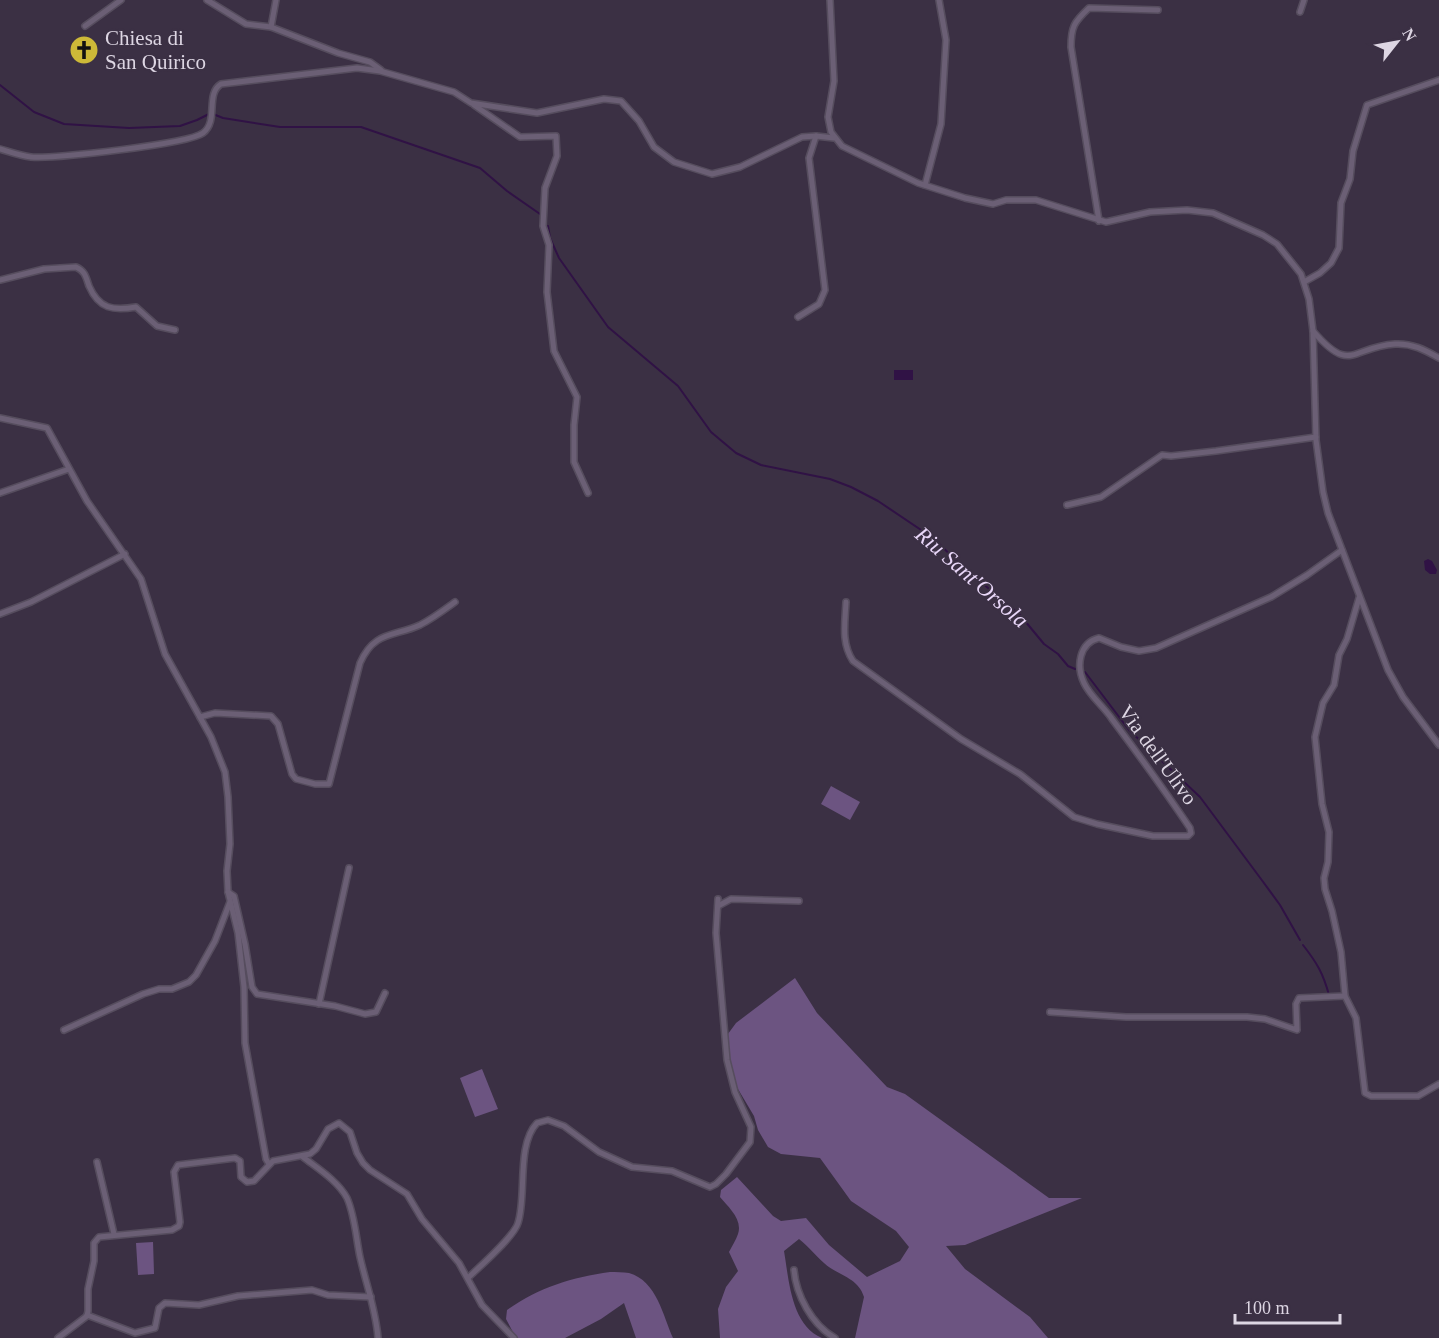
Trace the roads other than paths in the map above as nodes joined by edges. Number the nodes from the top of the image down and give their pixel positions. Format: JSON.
{"nodes":[{"id":1,"x":121,"y":0,"type":"edge"},
{"id":2,"x":207,"y":0,"type":"edge"},
{"id":3,"x":276,"y":0,"type":"edge"},
{"id":4,"x":830,"y":0,"type":"edge"},
{"id":5,"x":939,"y":0,"type":"edge"},
{"id":6,"x":1304,"y":0,"type":"edge"},
{"id":7,"x":1158,"y":10,"type":"dead end"},
{"id":8,"x":1300,"y":12,"type":"dead end"},
{"id":9,"x":85,"y":26,"type":"dead end"},
{"id":10,"x":271,"y":27,"type":"junction"},
{"id":11,"x":385,"y":73,"type":"junction"},
{"id":12,"x":1439,"y":80,"type":"edge"},
{"id":13,"x":471,"y":103,"type":"junction"},
{"id":14,"x":816,"y":136,"type":"junction"},
{"id":15,"x":834,"y":138,"type":"junction"},
{"id":16,"x":0,"y":149,"type":"edge"},
{"id":17,"x":925,"y":185,"type":"junction"},
{"id":18,"x":1099,"y":221,"type":"junction"},
{"id":19,"x":0,"y":280,"type":"edge"},
{"id":20,"x":1304,"y":282,"type":"junction"},
{"id":21,"x":798,"y":317,"type":"dead end"},
{"id":22,"x":175,"y":330,"type":"dead end"},
{"id":23,"x":1313,"y":331,"type":"junction"},
{"id":24,"x":1439,"y":358,"type":"edge"},
{"id":25,"x":0,"y":418,"type":"edge"},
{"id":26,"x":1316,"y":438,"type":"junction"},
{"id":27,"x":69,"y":469,"type":"junction"},
{"id":28,"x":588,"y":492,"type":"dead end"},
{"id":29,"x":0,"y":493,"type":"edge"},
{"id":30,"x":1067,"y":505,"type":"dead end"},
{"id":31,"x":1342,"y":550,"type":"junction"},
{"id":32,"x":125,"y":554,"type":"junction"},
{"id":33,"x":1359,"y":598,"type":"junction"},
{"id":34,"x":455,"y":602,"type":"dead end"},
{"id":35,"x":846,"y":602,"type":"dead end"},
{"id":36,"x":0,"y":614,"type":"edge"},
{"id":37,"x":200,"y":717,"type":"junction"},
{"id":38,"x":1439,"y":745,"type":"edge"},
{"id":39,"x":349,"y":868,"type":"dead end"},
{"id":40,"x":228,"y":892,"type":"junction"},
{"id":41,"x":718,"y":899,"type":"dead end"},
{"id":42,"x":230,"y":901,"type":"junction"},
{"id":43,"x":799,"y":901,"type":"dead end"},
{"id":44,"x":718,"y":906,"type":"junction"},
{"id":45,"x":385,"y":993,"type":"dead end"},
{"id":46,"x":1345,"y":996,"type":"junction"},
{"id":47,"x":319,"y":1004,"type":"junction"},
{"id":48,"x":1050,"y":1012,"type":"dead end"},
{"id":49,"x":64,"y":1030,"type":"dead end"},
{"id":50,"x":1439,"y":1084,"type":"edge"},
{"id":51,"x":303,"y":1157,"type":"junction"},
{"id":52,"x":97,"y":1162,"type":"dead end"},
{"id":53,"x":269,"y":1164,"type":"junction"},
{"id":54,"x":114,"y":1234,"type":"junction"},
{"id":55,"x":794,"y":1270,"type":"dead end"},
{"id":56,"x":468,"y":1278,"type":"junction"},
{"id":57,"x":371,"y":1297,"type":"junction"},
{"id":58,"x":87,"y":1315,"type":"junction"},
{"id":59,"x":58,"y":1338,"type":"edge"},
{"id":60,"x":378,"y":1338,"type":"edge"},
{"id":61,"x":514,"y":1338,"type":"edge"},
{"id":62,"x":835,"y":1338,"type":"edge"}],
"edges":[{"from":1,"to":9,"type":"street"},
{"from":2,"to":10,"type":"street"},
{"from":3,"to":10,"type":"street"},
{"from":4,"to":15,"type":"street"},
{"from":5,"to":17,"type":"street"},
{"from":6,"to":8,"type":"street"},
{"from":7,"to":18,"type":"street"},
{"from":10,"to":11,"type":"street"},
{"from":11,"to":13,"type":"street"},
{"from":11,"to":16,"type":"street"},
{"from":12,"to":20,"type":"street"},
{"from":13,"to":14,"type":"street"},
{"from":13,"to":28,"type":"street"},
{"from":14,"to":15,"type":"street"},
{"from":14,"to":21,"type":"street"},
{"from":15,"to":17,"type":"street"},
{"from":17,"to":18,"type":"street"},
{"from":18,"to":20,"type":"street"},
{"from":19,"to":22,"type":"street"},
{"from":20,"to":23,"type":"street"},
{"from":23,"to":24,"type":"street"},
{"from":23,"to":26,"type":"street"},
{"from":25,"to":27,"type":"street"},
{"from":26,"to":30,"type":"street"},
{"from":26,"to":31,"type":"street"},
{"from":27,"to":29,"type":"street"},
{"from":27,"to":32,"type":"street"},
{"from":31,"to":33,"type":"street"},
{"from":31,"to":35,"type":"street","name":"Via dell'Ulivo"},
{"from":32,"to":36,"type":"street"},
{"from":32,"to":37,"type":"street"},
{"from":33,"to":38,"type":"street"},
{"from":33,"to":46,"type":"street"},
{"from":34,"to":37,"type":"street"},
{"from":37,"to":40,"type":"street"},
{"from":39,"to":47,"type":"street"},
{"from":40,"to":42,"type":"street"},
{"from":40,"to":47,"type":"street"},
{"from":41,"to":44,"type":"street"},
{"from":42,"to":49,"type":"street"},
{"from":42,"to":53,"type":"street"},
{"from":43,"to":44,"type":"street"},
{"from":44,"to":56,"type":"street"},
{"from":45,"to":47,"type":"street"},
{"from":46,"to":48,"type":"street"},
{"from":46,"to":50,"type":"street"},
{"from":51,"to":53,"type":"street"},
{"from":51,"to":56,"type":"street"},
{"from":51,"to":57,"type":"street"},
{"from":52,"to":54,"type":"street"},
{"from":53,"to":54,"type":"street"},
{"from":54,"to":58,"type":"street"},
{"from":55,"to":62,"type":"street"},
{"from":56,"to":61,"type":"street"},
{"from":57,"to":58,"type":"street"},
{"from":57,"to":60,"type":"street"},
{"from":58,"to":59,"type":"street"}]}
